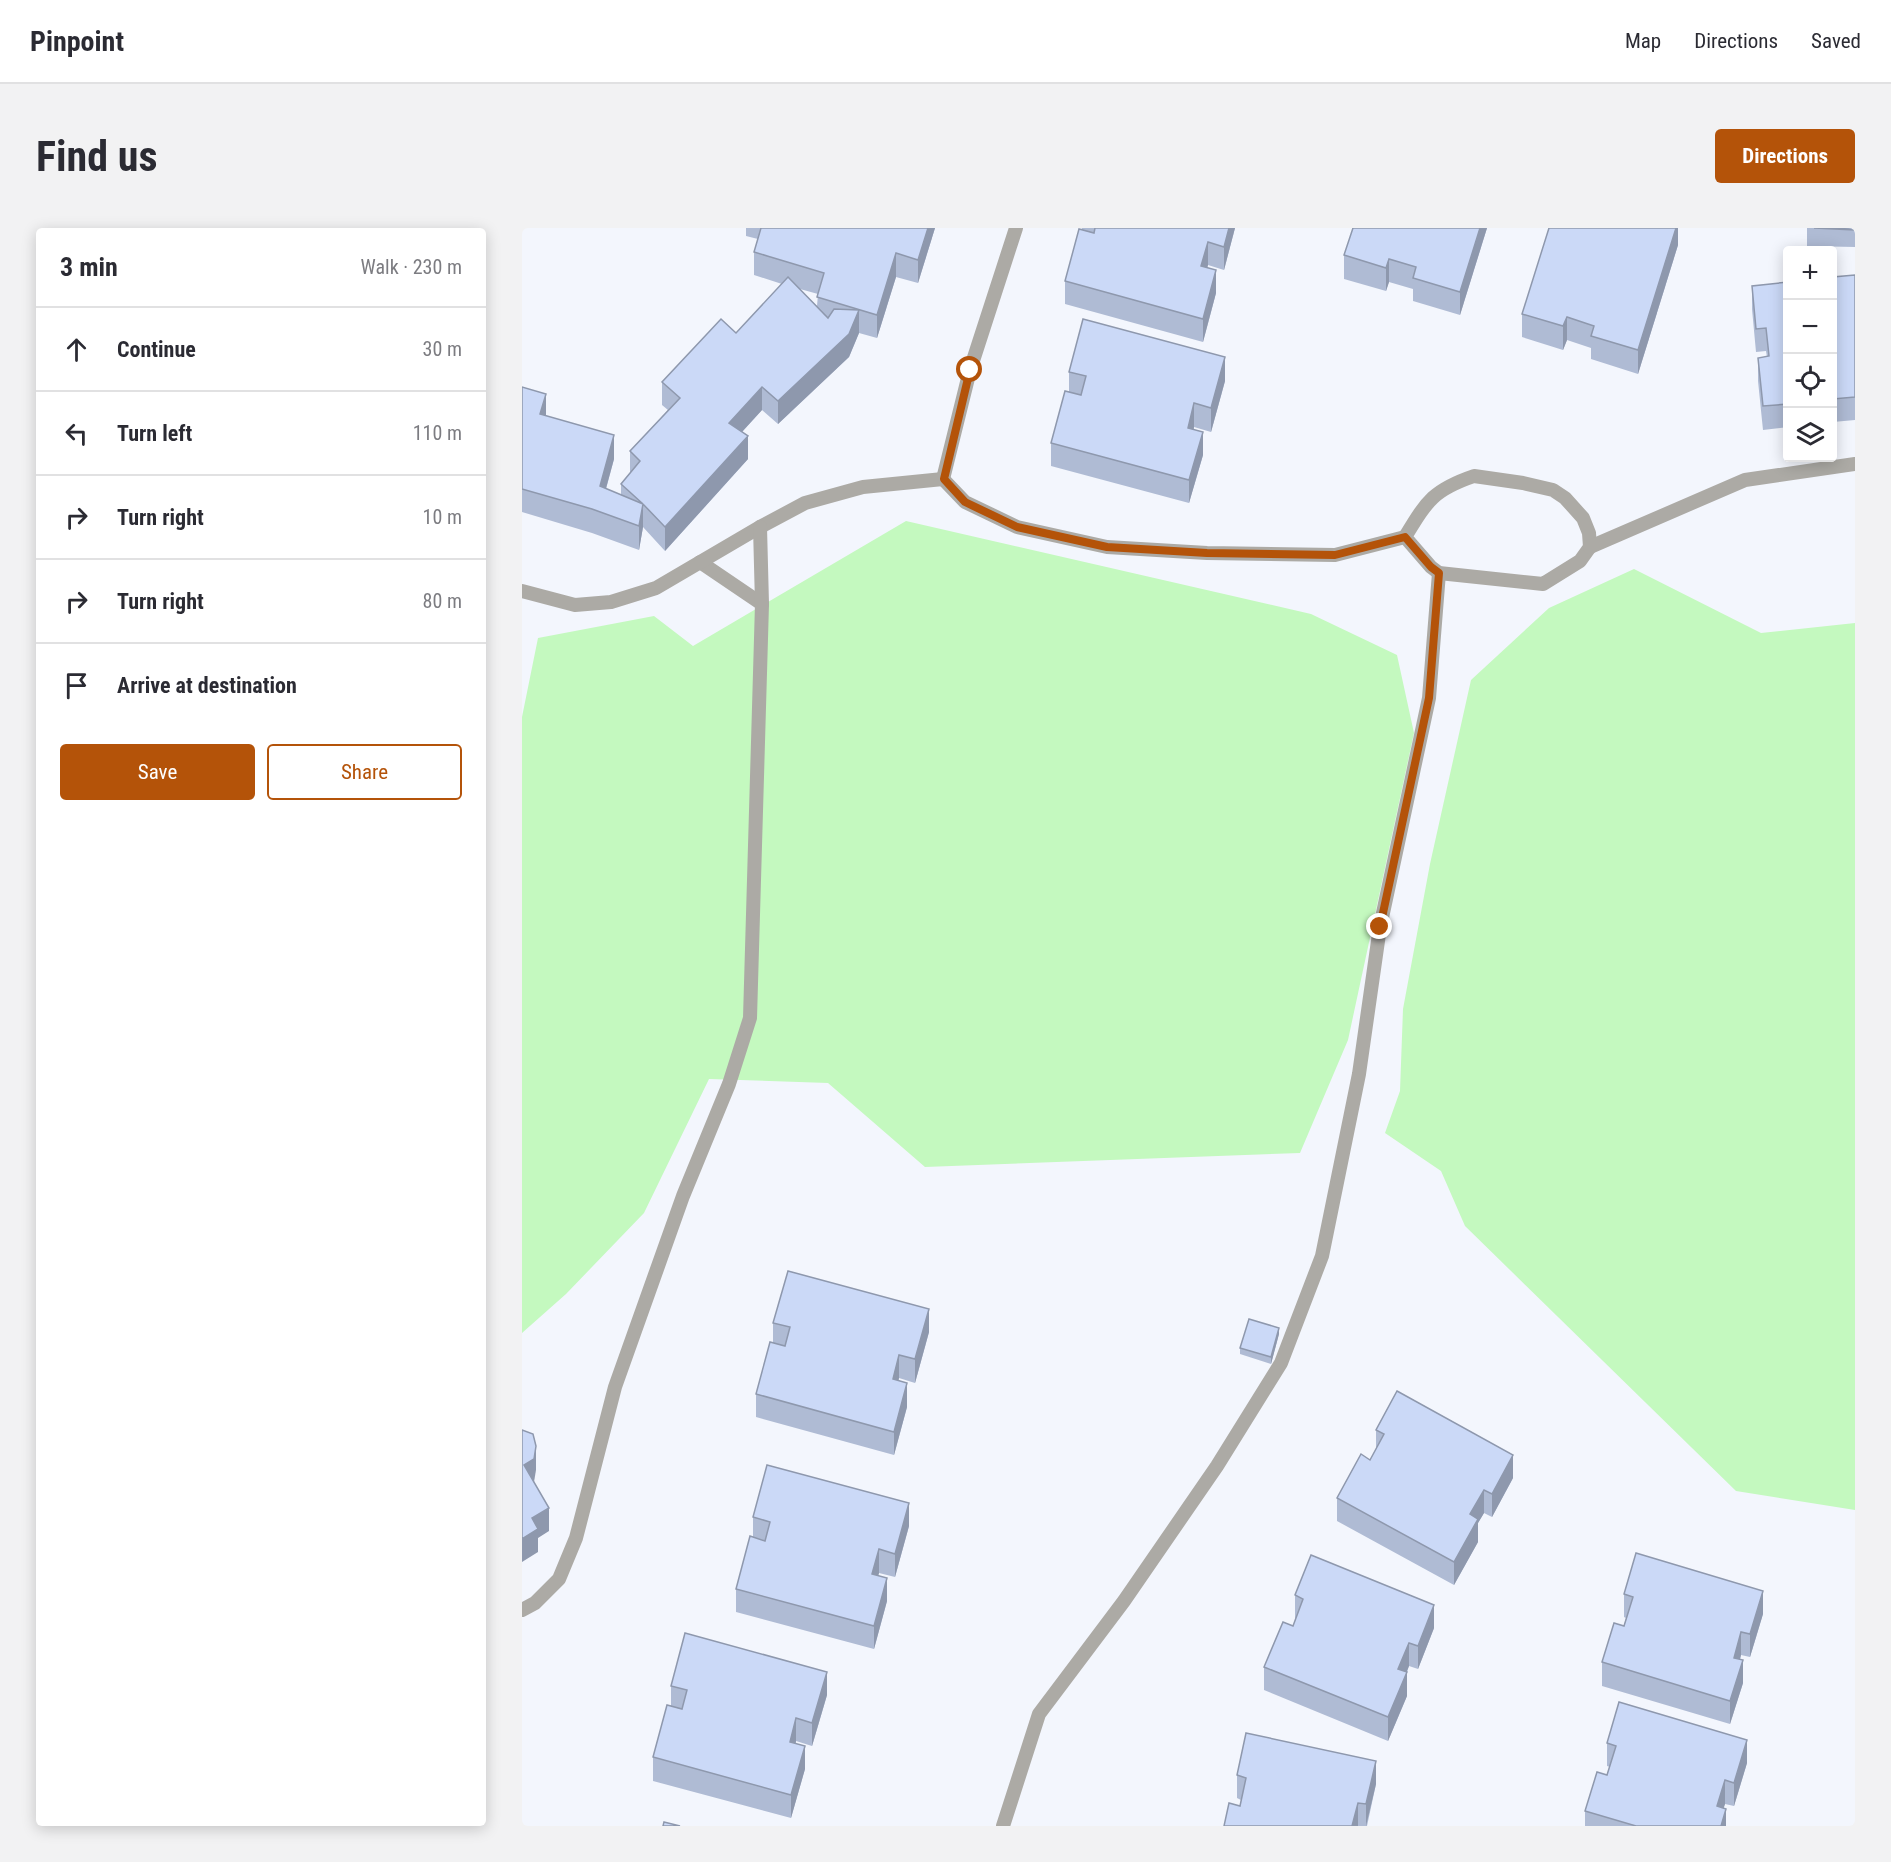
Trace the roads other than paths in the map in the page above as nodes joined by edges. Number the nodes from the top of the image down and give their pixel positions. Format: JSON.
{"nodes":[{"id":1,"x":1016,"y":228,"type":"edge"},
{"id":2,"x":1855,"y":464,"type":"edge"},
{"id":3,"x":944,"y":479,"type":"junction"},
{"id":4,"x":760,"y":527,"type":"junction"},
{"id":5,"x":1405,"y":537,"type":"junction"},
{"id":6,"x":1590,"y":547,"type":"junction"},
{"id":7,"x":700,"y":562,"type":"junction"},
{"id":8,"x":1439,"y":573,"type":"junction"},
{"id":9,"x":522,"y":591,"type":"edge"},
{"id":10,"x":762,"y":604,"type":"junction"},
{"id":11,"x":522,"y":1611,"type":"edge"},
{"id":12,"x":1003,"y":1826,"type":"edge"}],
"edges":[{"from":1,"to":3,"type":"lane"},
{"from":2,"to":6,"type":"lane"},
{"from":3,"to":4,"type":"lane"},
{"from":3,"to":5,"type":"lane"},
{"from":4,"to":7,"type":"lane"},
{"from":4,"to":10,"type":"lane"},
{"from":5,"to":6,"type":"lane"},
{"from":5,"to":8,"type":"lane"},
{"from":6,"to":8,"type":"lane"},
{"from":7,"to":9,"type":"lane"},
{"from":7,"to":10,"type":"lane"},
{"from":8,"to":12,"type":"lane"},
{"from":10,"to":11,"type":"lane"}]}
